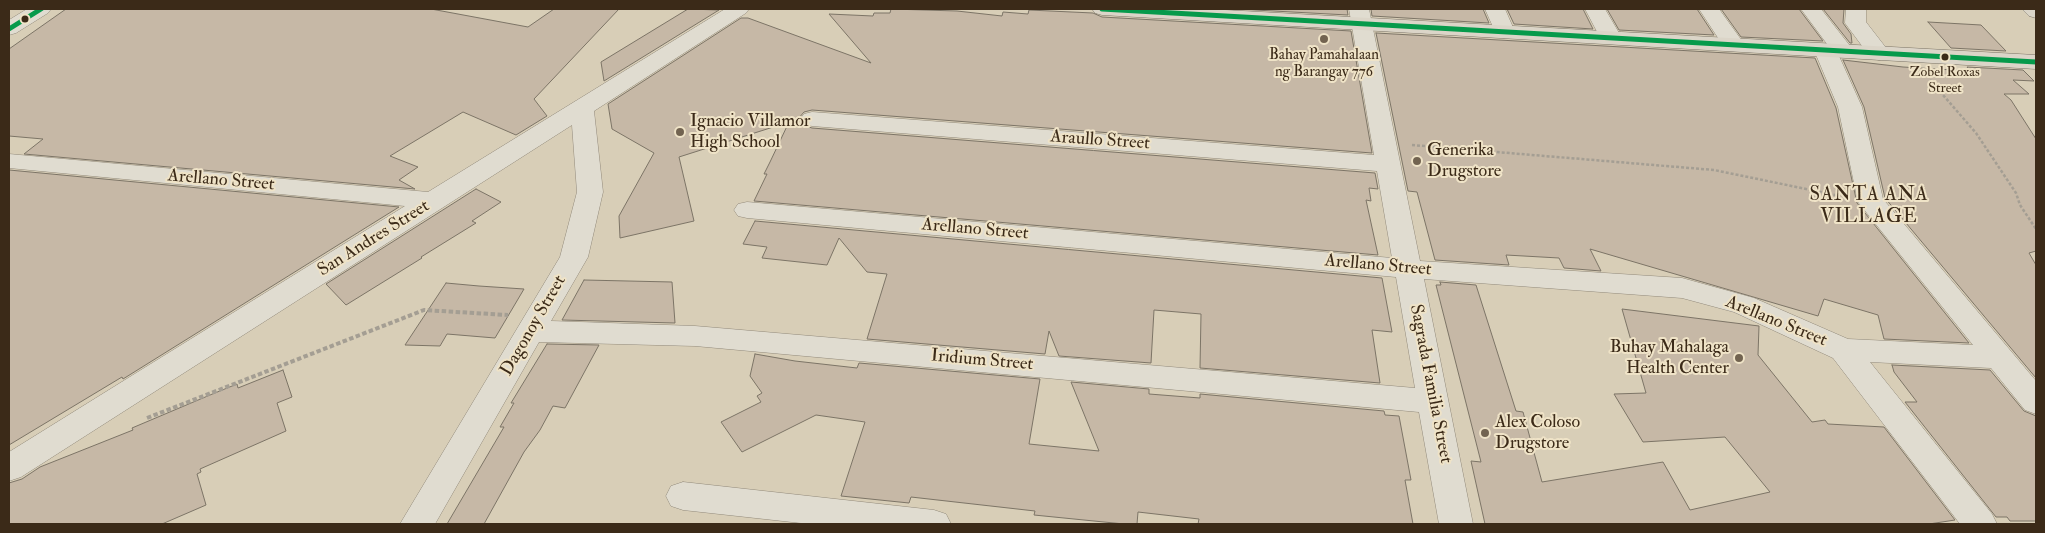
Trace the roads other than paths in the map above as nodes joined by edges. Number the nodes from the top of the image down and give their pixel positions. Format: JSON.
{"nodes":[{"id":1,"x":40,"y":9,"type":"edge"},
{"id":2,"x":739,"y":9,"type":"edge"},
{"id":3,"x":1102,"y":9,"type":"edge"},
{"id":4,"x":1128,"y":9,"type":"edge"},
{"id":5,"x":1495,"y":9,"type":"edge"},
{"id":6,"x":1595,"y":9,"type":"edge"},
{"id":7,"x":1709,"y":9,"type":"edge"},
{"id":8,"x":1811,"y":9,"type":"edge"},
{"id":9,"x":1856,"y":9,"type":"edge"},
{"id":10,"x":2032,"y":9,"type":"edge"},
{"id":11,"x":1224,"y":12,"type":"edge"},
{"id":12,"x":2036,"y":12,"type":"edge"},
{"id":13,"x":1360,"y":16,"type":"edge"},
{"id":14,"x":9,"y":30,"type":"edge"},
{"id":15,"x":1504,"y":32,"type":"junction"},
{"id":16,"x":1611,"y":38,"type":"junction"},
{"id":17,"x":1734,"y":45,"type":"junction"},
{"id":18,"x":1834,"y":50,"type":"junction"},
{"id":19,"x":1879,"y":53,"type":"junction"},
{"id":20,"x":2036,"y":62,"type":"edge"},
{"id":21,"x":582,"y":108,"type":"junction"},
{"id":22,"x":812,"y":119,"type":"dead end"},
{"id":23,"x":1386,"y":153,"type":"junction"},
{"id":24,"x":9,"y":161,"type":"edge"},
{"id":25,"x":434,"y":202,"type":"junction"},
{"id":26,"x":747,"y":210,"type":"dead end"},
{"id":27,"x":1408,"y":268,"type":"junction"},
{"id":28,"x":535,"y":324,"type":"junction"},
{"id":29,"x":1844,"y":350,"type":"junction"},
{"id":30,"x":1999,"y":357,"type":"junction"},
{"id":31,"x":1433,"y":401,"type":"junction"},
{"id":32,"x":2036,"y":402,"type":"edge"},
{"id":33,"x":9,"y":468,"type":"edge"},
{"id":34,"x":683,"y":496,"type":"dead end"},
{"id":35,"x":417,"y":524,"type":"edge"},
{"id":36,"x":934,"y":524,"type":"edge"},
{"id":37,"x":1456,"y":524,"type":"edge"},
{"id":38,"x":1980,"y":524,"type":"edge"}],
"edges":[{"from":1,"to":14,"type":"street"},
{"from":2,"to":21,"type":"street","name":"San Andres Street"},
{"from":3,"to":4,"type":"main road"},
{"from":4,"to":11,"type":"main road"},
{"from":5,"to":15,"type":"street"},
{"from":6,"to":16,"type":"street"},
{"from":7,"to":17,"type":"street"},
{"from":8,"to":18,"type":"street"},
{"from":9,"to":19,"type":"street"},
{"from":10,"to":12,"type":"main road"},
{"from":11,"to":13,"type":"main road"},
{"from":13,"to":15,"type":"main road"},
{"from":13,"to":23,"type":"street","name":"Sagrada Familia Street"},
{"from":15,"to":16,"type":"main road"},
{"from":16,"to":17,"type":"main road"},
{"from":17,"to":18,"type":"main road"},
{"from":18,"to":19,"type":"main road"},
{"from":18,"to":30,"type":"street"},
{"from":19,"to":20,"type":"main road"},
{"from":21,"to":25,"type":"street","name":"San Andres Street"},
{"from":21,"to":28,"type":"street","name":"Dagonoy Street"},
{"from":22,"to":23,"type":"street","name":"Araullo Street"},
{"from":23,"to":27,"type":"street","name":"Sagrada Familia Street"},
{"from":24,"to":25,"type":"street","name":"Arellano Street"},
{"from":25,"to":33,"type":"street","name":"San Andres Street"},
{"from":26,"to":27,"type":"street","name":"Arellano Street"},
{"from":27,"to":29,"type":"street","name":"Arellano Street"},
{"from":27,"to":31,"type":"street","name":"Sagrada Familia Street"},
{"from":28,"to":31,"type":"street","name":"Iridium Street"},
{"from":28,"to":35,"type":"street","name":"Dagonoy Street"},
{"from":29,"to":30,"type":"street","name":"Arellano Street"},
{"from":29,"to":38,"type":"street"},
{"from":30,"to":32,"type":"street"},
{"from":31,"to":37,"type":"street","name":"Sagrada Familia Street"},
{"from":34,"to":36,"type":"street"}]}
